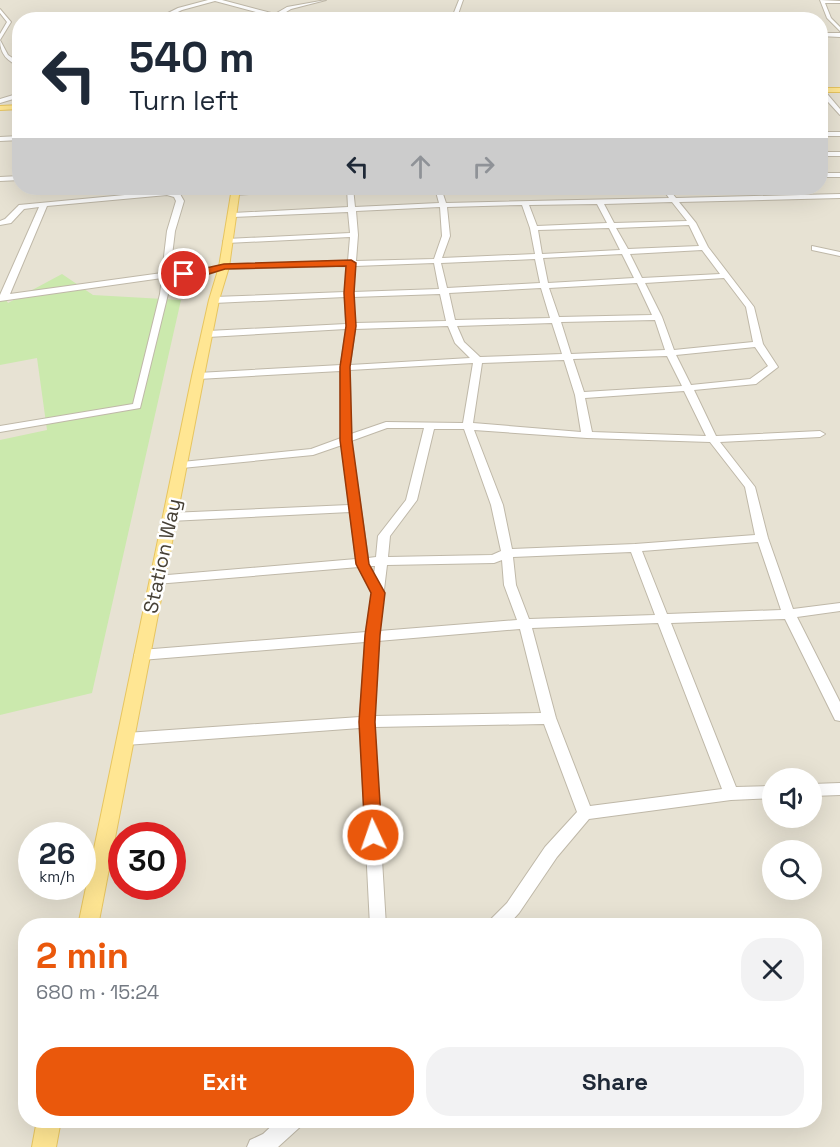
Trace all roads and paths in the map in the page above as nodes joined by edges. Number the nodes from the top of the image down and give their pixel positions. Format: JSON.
{"nodes":[{"id":1,"x":215,"y":0,"type":"edge"},
{"id":2,"x":324,"y":0,"type":"edge"},
{"id":3,"x":822,"y":1,"type":"edge"},
{"id":4,"x":840,"y":2,"type":"edge"},
{"id":5,"x":278,"y":8,"type":"dead end"},
{"id":6,"x":0,"y":10,"type":"edge"},
{"id":7,"x":173,"y":12,"type":"edge"},
{"id":8,"x":263,"y":12,"type":"edge"},
{"id":9,"x":277,"y":12,"type":"edge"},
{"id":10,"x":283,"y":12,"type":"edge"},
{"id":11,"x":828,"y":16,"type":"edge"},
{"id":12,"x":840,"y":30,"type":"edge"},
{"id":13,"x":0,"y":40,"type":"edge"},
{"id":14,"x":12,"y":60,"type":"edge"},
{"id":15,"x":828,"y":98,"type":"edge"},
{"id":16,"x":840,"y":112,"type":"edge"},
{"id":17,"x":145,"y":195,"type":"edge"},
{"id":18,"x":174,"y":195,"type":"edge"},
{"id":19,"x":235,"y":195,"type":"edge"},
{"id":20,"x":351,"y":195,"type":"edge"},
{"id":21,"x":440,"y":195,"type":"edge"},
{"id":22,"x":670,"y":195,"type":"edge"},
{"id":23,"x":840,"y":196,"type":"edge"},
{"id":24,"x":673,"y":199,"type":"junction"},
{"id":25,"x":599,"y":201,"type":"junction"},
{"id":26,"x":44,"y":204,"type":"junction"},
{"id":27,"x":525,"y":204,"type":"junction"},
{"id":28,"x":443,"y":205,"type":"junction"},
{"id":29,"x":353,"y":210,"type":"junction"},
{"id":30,"x":233,"y":215,"type":"junction"},
{"id":31,"x":0,"y":223,"type":"edge"},
{"id":32,"x":692,"y":223,"type":"junction"},
{"id":33,"x":611,"y":226,"type":"junction"},
{"id":34,"x":534,"y":228,"type":"junction"},
{"id":35,"x":354,"y":235,"type":"junction"},
{"id":36,"x":227,"y":241,"type":"junction"},
{"id":37,"x":704,"y":248,"type":"junction"},
{"id":38,"x":815,"y":248,"type":"dead end"},
{"id":39,"x":625,"y":253,"type":"junction"},
{"id":40,"x":840,"y":254,"type":"edge"},
{"id":41,"x":538,"y":257,"type":"junction"},
{"id":42,"x":436,"y":261,"type":"junction"},
{"id":43,"x":351,"y":263,"type":"junction"},
{"id":44,"x":224,"y":267,"type":"junction"},
{"id":45,"x":166,"y":275,"type":"junction"},
{"id":46,"x":724,"y":276,"type":"junction"},
{"id":47,"x":639,"y":281,"type":"junction"},
{"id":48,"x":544,"y":285,"type":"junction"},
{"id":49,"x":444,"y":291,"type":"junction"},
{"id":50,"x":349,"y":293,"type":"junction"},
{"id":51,"x":2,"y":298,"type":"edge"},
{"id":52,"x":214,"y":300,"type":"junction"},
{"id":53,"x":658,"y":317,"type":"junction"},
{"id":54,"x":555,"y":319,"type":"junction"},
{"id":55,"x":451,"y":322,"type":"junction"},
{"id":56,"x":351,"y":326,"type":"junction"},
{"id":57,"x":208,"y":334,"type":"junction"},
{"id":58,"x":758,"y":344,"type":"junction"},
{"id":59,"x":670,"y":353,"type":"junction"},
{"id":60,"x":567,"y":357,"type":"junction"},
{"id":61,"x":478,"y":360,"type":"junction"},
{"id":62,"x":345,"y":367,"type":"junction"},
{"id":63,"x":198,"y":376,"type":"junction"},
{"id":64,"x":690,"y":388,"type":"junction"},
{"id":65,"x":580,"y":395,"type":"junction"},
{"id":66,"x":430,"y":425,"type":"junction"},
{"id":67,"x":468,"y":426,"type":"junction"},
{"id":68,"x":0,"y":429,"type":"edge"},
{"id":69,"x":820,"y":434,"type":"dead end"},
{"id":70,"x":587,"y":435,"type":"junction"},
{"id":71,"x":714,"y":439,"type":"junction"},
{"id":72,"x":346,"y":440,"type":"junction"},
{"id":73,"x":182,"y":465,"type":"junction"},
{"id":74,"x":354,"y":508,"type":"junction"},
{"id":75,"x":170,"y":517,"type":"junction"},
{"id":76,"x":762,"y":538,"type":"junction"},
{"id":77,"x":635,"y":548,"type":"junction"},
{"id":78,"x":507,"y":553,"type":"junction"},
{"id":79,"x":381,"y":561,"type":"junction"},
{"id":80,"x":363,"y":564,"type":"junction"},
{"id":81,"x":156,"y":580,"type":"junction"},
{"id":82,"x":378,"y":593,"type":"junction"},
{"id":83,"x":840,"y":608,"type":"edge"},
{"id":84,"x":789,"y":614,"type":"junction"},
{"id":85,"x":662,"y":617,"type":"junction"},
{"id":86,"x":525,"y":624,"type":"junction"},
{"id":87,"x":372,"y":635,"type":"junction"},
{"id":88,"x":141,"y":655,"type":"junction"},
{"id":89,"x":840,"y":717,"type":"edge"},
{"id":90,"x":549,"y":718,"type":"junction"},
{"id":91,"x":367,"y":722,"type":"junction"},
{"id":92,"x":126,"y":739,"type":"junction"},
{"id":93,"x":840,"y":789,"type":"edge"},
{"id":94,"x":822,"y":790,"type":"edge"},
{"id":95,"x":762,"y":792,"type":"edge"},
{"id":96,"x":731,"y":794,"type":"junction"},
{"id":97,"x":585,"y":813,"type":"junction"},
{"id":98,"x":90,"y":918,"type":"edge"},
{"id":99,"x":378,"y":918,"type":"edge"},
{"id":100,"x":504,"y":918,"type":"edge"},
{"id":101,"x":48,"y":1128,"type":"edge"},
{"id":102,"x":284,"y":1128,"type":"edge"},
{"id":103,"x":44,"y":1147,"type":"edge"},
{"id":104,"x":257,"y":1147,"type":"edge"}],
"edges":[{"from":1,"to":7,"type":"street"},
{"from":1,"to":8,"type":"street"},
{"from":2,"to":10,"type":"street"},
{"from":3,"to":4,"type":"street"},
{"from":5,"to":9,"type":"street"},
{"from":6,"to":13,"type":"street"},
{"from":11,"to":12,"type":"street"},
{"from":13,"to":14,"type":"street"},
{"from":15,"to":16,"type":"street"},
{"from":17,"to":26,"type":"street"},
{"from":18,"to":45,"type":"street"},
{"from":19,"to":30,"type":"main road","name":"Station Way"},
{"from":20,"to":29,"type":"street"},
{"from":21,"to":28,"type":"street"},
{"from":22,"to":24,"type":"street"},
{"from":23,"to":24,"type":"street"},
{"from":24,"to":25,"type":"street"},
{"from":24,"to":32,"type":"street"},
{"from":25,"to":27,"type":"street"},
{"from":25,"to":33,"type":"street"},
{"from":26,"to":31,"type":"street"},
{"from":26,"to":51,"type":"street"},
{"from":27,"to":28,"type":"street"},
{"from":27,"to":34,"type":"street"},
{"from":28,"to":29,"type":"street"},
{"from":28,"to":42,"type":"street"},
{"from":29,"to":30,"type":"street"},
{"from":29,"to":35,"type":"street"},
{"from":30,"to":36,"type":"main road","name":"Station Way"},
{"from":32,"to":33,"type":"street"},
{"from":32,"to":37,"type":"street"},
{"from":33,"to":34,"type":"street"},
{"from":33,"to":39,"type":"street"},
{"from":34,"to":41,"type":"street"},
{"from":35,"to":36,"type":"street"},
{"from":35,"to":43,"type":"street"},
{"from":36,"to":44,"type":"main road","name":"Station Way"},
{"from":37,"to":39,"type":"street"},
{"from":37,"to":46,"type":"street"},
{"from":38,"to":40,"type":"street"},
{"from":39,"to":41,"type":"street"},
{"from":39,"to":47,"type":"street"},
{"from":41,"to":42,"type":"street"},
{"from":41,"to":48,"type":"street"},
{"from":42,"to":43,"type":"street"},
{"from":42,"to":49,"type":"street"},
{"from":43,"to":44,"type":"street"},
{"from":43,"to":50,"type":"street"},
{"from":44,"to":45,"type":"street"},
{"from":44,"to":52,"type":"main road","name":"Station Way"},
{"from":45,"to":51,"type":"street"},
{"from":45,"to":68,"type":"street"},
{"from":46,"to":47,"type":"street"},
{"from":46,"to":58,"type":"street"},
{"from":47,"to":48,"type":"street"},
{"from":47,"to":53,"type":"street"},
{"from":48,"to":49,"type":"street"},
{"from":48,"to":54,"type":"street"},
{"from":49,"to":50,"type":"street"},
{"from":49,"to":55,"type":"street"},
{"from":50,"to":52,"type":"street"},
{"from":50,"to":56,"type":"street"},
{"from":52,"to":57,"type":"main road","name":"Station Way"},
{"from":53,"to":54,"type":"street"},
{"from":53,"to":59,"type":"street"},
{"from":54,"to":55,"type":"street"},
{"from":54,"to":60,"type":"street"},
{"from":55,"to":56,"type":"street"},
{"from":55,"to":61,"type":"street"},
{"from":56,"to":57,"type":"street"},
{"from":56,"to":62,"type":"street"},
{"from":57,"to":63,"type":"main road","name":"Station Way"},
{"from":58,"to":59,"type":"street"},
{"from":58,"to":64,"type":"street"},
{"from":59,"to":60,"type":"street"},
{"from":59,"to":64,"type":"street"},
{"from":60,"to":61,"type":"street"},
{"from":60,"to":65,"type":"street"},
{"from":61,"to":62,"type":"street"},
{"from":61,"to":67,"type":"street"},
{"from":62,"to":63,"type":"street"},
{"from":62,"to":72,"type":"street"},
{"from":63,"to":73,"type":"main road","name":"Station Way"},
{"from":64,"to":65,"type":"street"},
{"from":64,"to":71,"type":"street"},
{"from":65,"to":70,"type":"street"},
{"from":66,"to":67,"type":"street"},
{"from":66,"to":72,"type":"street"},
{"from":66,"to":79,"type":"street"},
{"from":67,"to":70,"type":"street"},
{"from":67,"to":78,"type":"street"},
{"from":69,"to":71,"type":"street"},
{"from":70,"to":71,"type":"street"},
{"from":71,"to":76,"type":"street"},
{"from":72,"to":73,"type":"street"},
{"from":72,"to":74,"type":"street"},
{"from":73,"to":75,"type":"main road","name":"Station Way"},
{"from":74,"to":75,"type":"street"},
{"from":74,"to":80,"type":"street"},
{"from":75,"to":81,"type":"main road","name":"Station Way"},
{"from":76,"to":77,"type":"street"},
{"from":76,"to":84,"type":"street"},
{"from":77,"to":78,"type":"street"},
{"from":77,"to":85,"type":"street"},
{"from":78,"to":79,"type":"street"},
{"from":78,"to":86,"type":"street"},
{"from":79,"to":80,"type":"street"},
{"from":79,"to":82,"type":"street"},
{"from":80,"to":81,"type":"street"},
{"from":80,"to":82,"type":"street"},
{"from":81,"to":88,"type":"main road","name":"Station Way"},
{"from":82,"to":87,"type":"street"},
{"from":83,"to":84,"type":"street"},
{"from":84,"to":85,"type":"street"},
{"from":84,"to":89,"type":"street"},
{"from":85,"to":86,"type":"street"},
{"from":85,"to":96,"type":"street"},
{"from":86,"to":87,"type":"street"},
{"from":86,"to":90,"type":"street"},
{"from":87,"to":88,"type":"street"},
{"from":87,"to":91,"type":"street"},
{"from":88,"to":92,"type":"main road","name":"Station Way"},
{"from":90,"to":91,"type":"street"},
{"from":90,"to":97,"type":"street"},
{"from":91,"to":92,"type":"street"},
{"from":91,"to":99,"type":"street"},
{"from":92,"to":98,"type":"main road","name":"Station Way"},
{"from":93,"to":94,"type":"street"},
{"from":95,"to":96,"type":"street"},
{"from":96,"to":97,"type":"street"},
{"from":97,"to":100,"type":"street"},
{"from":101,"to":103,"type":"main road"},
{"from":102,"to":104,"type":"street"}]}
